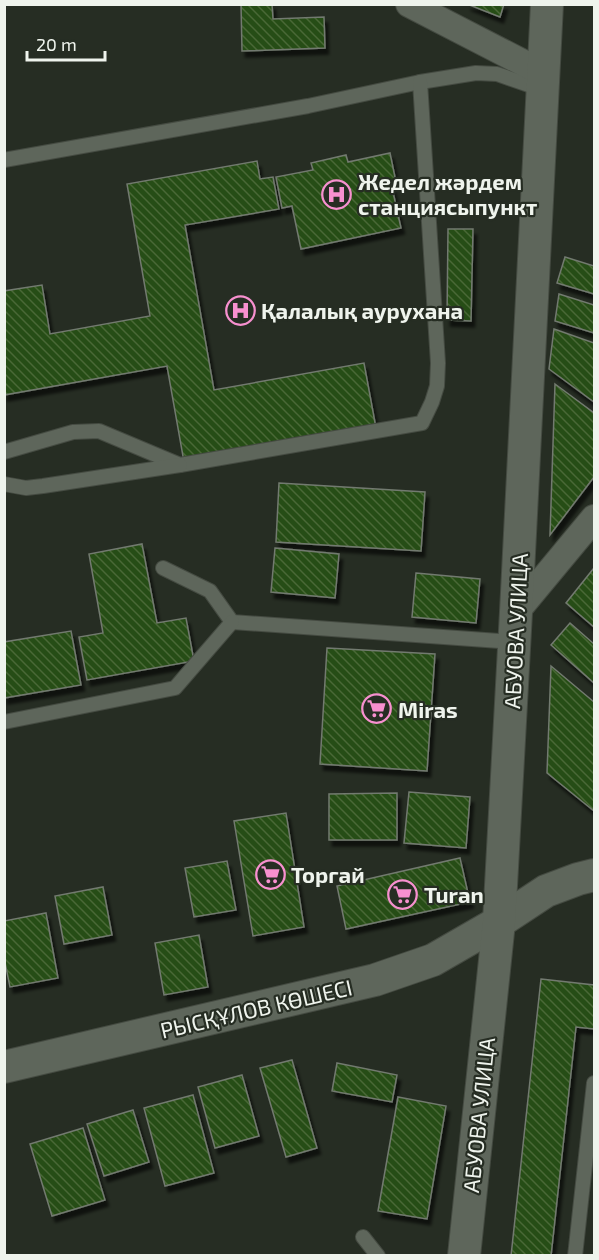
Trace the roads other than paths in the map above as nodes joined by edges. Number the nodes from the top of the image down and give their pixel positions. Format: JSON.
{"nodes":[{"id":1,"x":409,"y":4,"type":"edge"},
{"id":2,"x":547,"y":4,"type":"edge"},
{"id":3,"x":420,"y":82,"type":"junction"},
{"id":4,"x":543,"y":82,"type":"junction"},
{"id":5,"x":4,"y":160,"type":"edge"},
{"id":6,"x":4,"y":452,"type":"edge"},
{"id":7,"x":180,"y":465,"type":"junction"},
{"id":8,"x":4,"y":484,"type":"edge"},
{"id":9,"x":594,"y":518,"type":"edge"},
{"id":10,"x":163,"y":568,"type":"dead end"},
{"id":11,"x":516,"y":612,"type":"junction"},
{"id":12,"x":232,"y":622,"type":"junction"},
{"id":13,"x":514,"y":642,"type":"junction"},
{"id":14,"x":4,"y":722,"type":"edge"},
{"id":15,"x":594,"y":876,"type":"edge"},
{"id":16,"x":499,"y":922,"type":"junction"},
{"id":17,"x":4,"y":1067,"type":"edge"},
{"id":18,"x":594,"y":1083,"type":"edge"},
{"id":19,"x":363,"y":1238,"type":"dead end"},
{"id":20,"x":378,"y":1256,"type":"edge"},
{"id":21,"x":464,"y":1256,"type":"edge"},
{"id":22,"x":575,"y":1256,"type":"edge"}],
"edges":[{"from":1,"to":4,"type":"street"},
{"from":2,"to":4,"type":"street","name":"АБУОВА УЛИЦА"},
{"from":3,"to":4,"type":"lane"},
{"from":3,"to":5,"type":"lane"},
{"from":3,"to":7,"type":"lane"},
{"from":4,"to":11,"type":"street","name":"АБУОВА УЛИЦА"},
{"from":6,"to":7,"type":"lane"},
{"from":7,"to":8,"type":"lane"},
{"from":9,"to":11,"type":"street"},
{"from":10,"to":12,"type":"lane"},
{"from":11,"to":13,"type":"street","name":"АБУОВА УЛИЦА"},
{"from":12,"to":13,"type":"lane"},
{"from":12,"to":14,"type":"lane"},
{"from":13,"to":16,"type":"street","name":"АБУОВА УЛИЦА"},
{"from":15,"to":16,"type":"street","name":"РЫСҚҰЛОВ КӨШЕСІ"},
{"from":16,"to":17,"type":"street","name":"РЫСҚҰЛОВ КӨШЕСІ"},
{"from":16,"to":21,"type":"street","name":"АБУОВА УЛИЦА"},
{"from":18,"to":22,"type":"lane"},
{"from":19,"to":20,"type":"lane"}]}
